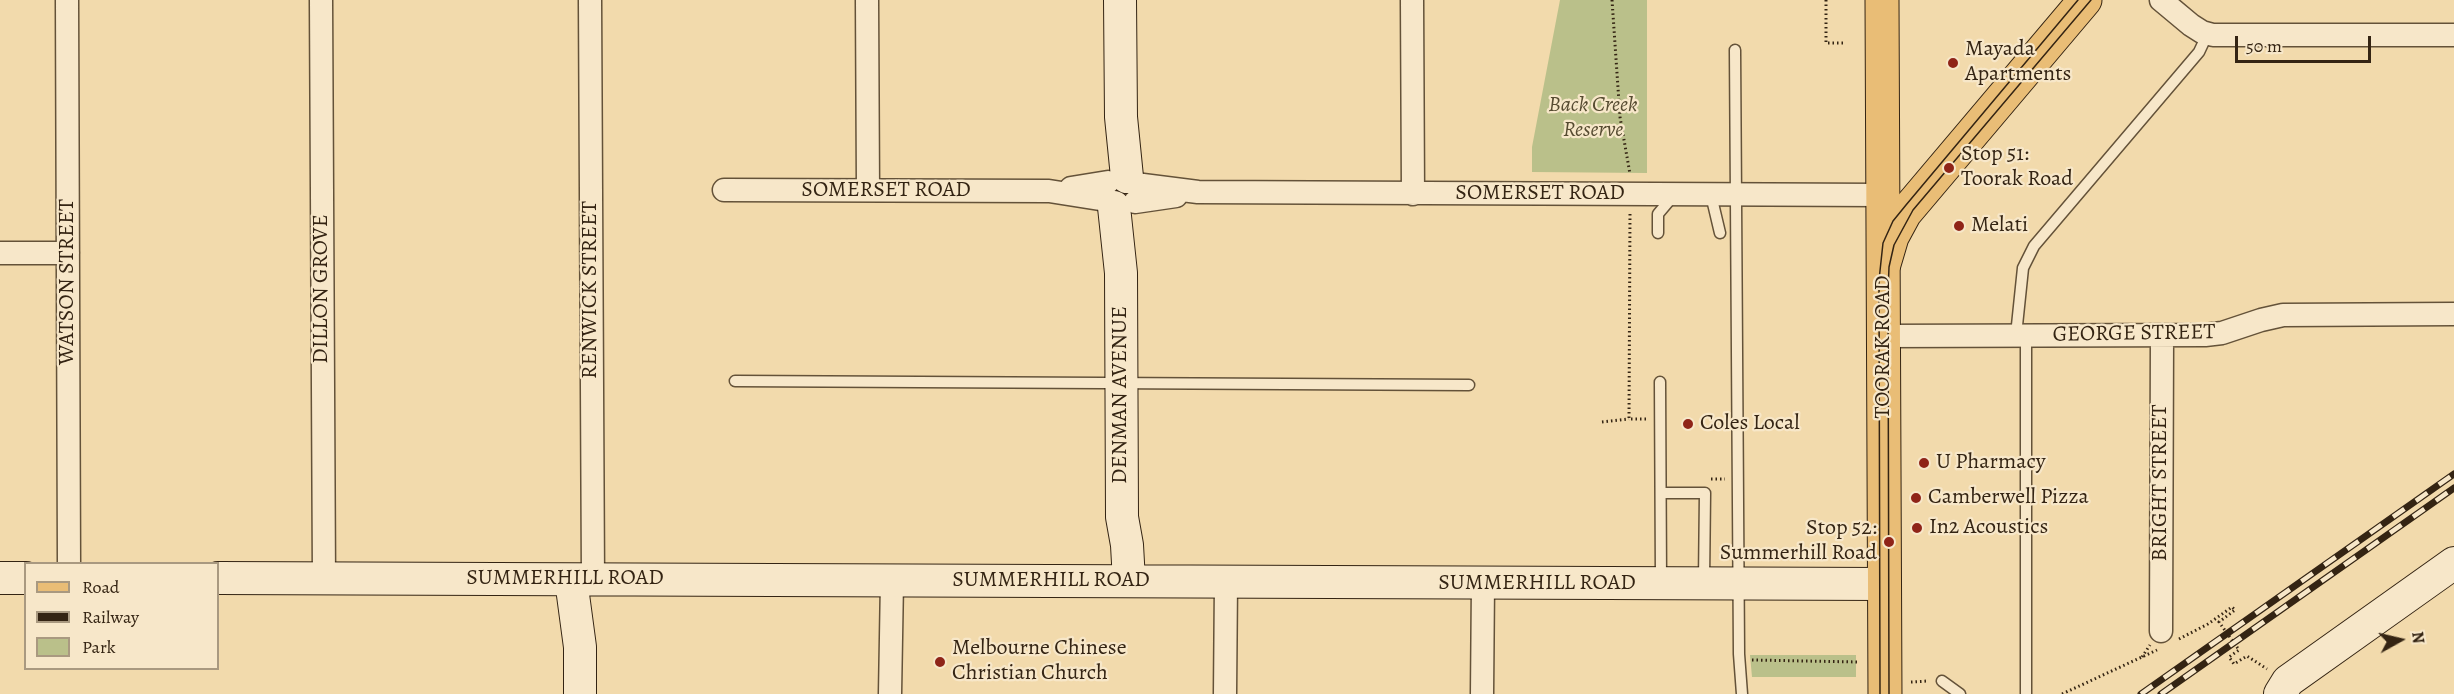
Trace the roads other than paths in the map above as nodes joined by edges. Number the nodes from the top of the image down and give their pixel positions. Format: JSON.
{"nodes":[{"id":1,"x":66,"y":0,"type":"edge"},
{"id":2,"x":321,"y":0,"type":"edge"},
{"id":3,"x":590,"y":0,"type":"edge"},
{"id":4,"x":867,"y":0,"type":"edge"},
{"id":5,"x":1120,"y":0,"type":"edge"},
{"id":6,"x":1412,"y":0,"type":"edge"},
{"id":7,"x":1882,"y":0,"type":"edge"},
{"id":8,"x":2085,"y":0,"type":"edge"},
{"id":9,"x":2161,"y":0,"type":"edge"},
{"id":10,"x":2207,"y":35,"type":"junction"},
{"id":11,"x":2454,"y":35,"type":"edge"},
{"id":12,"x":1735,"y":50,"type":"dead end"},
{"id":13,"x":1882,"y":149,"type":"junction"},
{"id":14,"x":1937,"y":175,"type":"junction"},
{"id":15,"x":724,"y":190,"type":"dead end"},
{"id":16,"x":868,"y":190,"type":"junction"},
{"id":17,"x":1121,"y":192,"type":"junction"},
{"id":18,"x":1413,"y":194,"type":"junction"},
{"id":19,"x":1674,"y":195,"type":"junction"},
{"id":20,"x":1711,"y":195,"type":"junction"},
{"id":21,"x":1735,"y":195,"type":"junction"},
{"id":22,"x":1882,"y":195,"type":"junction"},
{"id":23,"x":1658,"y":233,"type":"dead end"},
{"id":24,"x":1720,"y":233,"type":"dead end"},
{"id":25,"x":0,"y":253,"type":"edge"},
{"id":26,"x":68,"y":253,"type":"junction"},
{"id":27,"x":1883,"y":272,"type":"junction"},
{"id":28,"x":2454,"y":314,"type":"edge"},
{"id":29,"x":2021,"y":335,"type":"junction"},
{"id":30,"x":1884,"y":336,"type":"junction"},
{"id":31,"x":2162,"y":336,"type":"junction"},
{"id":32,"x":735,"y":381,"type":"dead end"},
{"id":33,"x":1121,"y":382,"type":"junction"},
{"id":34,"x":1660,"y":382,"type":"dead end"},
{"id":35,"x":1468,"y":385,"type":"dead end"},
{"id":36,"x":1661,"y":493,"type":"junction"},
{"id":37,"x":69,"y":562,"type":"edge"},
{"id":38,"x":2454,"y":563,"type":"edge"},
{"id":39,"x":0,"y":578,"type":"edge"},
{"id":40,"x":24,"y":578,"type":"edge"},
{"id":41,"x":219,"y":578,"type":"edge"},
{"id":42,"x":324,"y":579,"type":"junction"},
{"id":43,"x":585,"y":579,"type":"junction"},
{"id":44,"x":892,"y":581,"type":"junction"},
{"id":45,"x":1123,"y":581,"type":"junction"},
{"id":46,"x":1226,"y":582,"type":"junction"},
{"id":47,"x":1483,"y":584,"type":"junction"},
{"id":48,"x":1661,"y":584,"type":"junction"},
{"id":49,"x":1884,"y":584,"type":"junction"},
{"id":50,"x":1704,"y":585,"type":"junction"},
{"id":51,"x":1739,"y":585,"type":"junction"},
{"id":52,"x":2163,"y":641,"type":"road end"},
{"id":53,"x":2277,"y":680,"type":"edge"},
{"id":54,"x":1942,"y":681,"type":"road end"},
{"id":55,"x":1885,"y":688,"type":"edge"},
{"id":56,"x":580,"y":694,"type":"edge"},
{"id":57,"x":890,"y":694,"type":"edge"},
{"id":58,"x":1225,"y":694,"type":"edge"},
{"id":59,"x":1482,"y":694,"type":"edge"},
{"id":60,"x":1742,"y":694,"type":"edge"},
{"id":61,"x":1960,"y":694,"type":"edge"},
{"id":62,"x":2026,"y":694,"type":"edge"}],
"edges":[{"from":1,"to":26,"type":"street","name":"WATSON STREET"},
{"from":2,"to":42,"type":"street","name":"DILLON GROVE"},
{"from":3,"to":43,"type":"street","name":"RENWICK STREET"},
{"from":4,"to":16,"type":"street"},
{"from":5,"to":17,"type":"main road","name":"DENMAN AVENUE"},
{"from":6,"to":18,"type":"street"},
{"from":7,"to":13,"type":"main road","name":"TOORAK ROAD"},
{"from":8,"to":14,"type":"main road"},
{"from":9,"to":10,"type":"street"},
{"from":10,"to":11,"type":"street"},
{"from":10,"to":29,"type":"lane"},
{"from":12,"to":21,"type":"lane"},
{"from":13,"to":14,"type":"main road"},
{"from":13,"to":22,"type":"main road","name":"TOORAK ROAD"},
{"from":14,"to":27,"type":"main road"},
{"from":15,"to":16,"type":"street","name":"SOMERSET ROAD"},
{"from":16,"to":17,"type":"street","name":"SOMERSET ROAD"},
{"from":17,"to":18,"type":"street","name":"SOMERSET ROAD"},
{"from":17,"to":33,"type":"main road","name":"DENMAN AVENUE"},
{"from":18,"to":19,"type":"street","name":"SOMERSET ROAD"},
{"from":19,"to":20,"type":"street","name":"SOMERSET ROAD"},
{"from":19,"to":23,"type":"lane"},
{"from":20,"to":21,"type":"street","name":"SOMERSET ROAD"},
{"from":20,"to":24,"type":"lane"},
{"from":21,"to":22,"type":"street","name":"SOMERSET ROAD"},
{"from":21,"to":51,"type":"lane"},
{"from":22,"to":27,"type":"main road","name":"TOORAK ROAD"},
{"from":25,"to":26,"type":"street"},
{"from":26,"to":37,"type":"street","name":"WATSON STREET"},
{"from":27,"to":30,"type":"main road","name":"TOORAK ROAD"},
{"from":28,"to":31,"type":"street","name":"GEORGE STREET"},
{"from":29,"to":30,"type":"street","name":"GEORGE STREET"},
{"from":29,"to":31,"type":"street","name":"GEORGE STREET"},
{"from":29,"to":62,"type":"lane"},
{"from":30,"to":49,"type":"main road","name":"TOORAK ROAD"},
{"from":31,"to":52,"type":"street","name":"BRIGHT STREET"},
{"from":32,"to":33,"type":"lane"},
{"from":33,"to":35,"type":"lane"},
{"from":33,"to":45,"type":"main road","name":"DENMAN AVENUE"},
{"from":34,"to":36,"type":"lane"},
{"from":36,"to":48,"type":"lane"},
{"from":36,"to":50,"type":"lane"},
{"from":38,"to":53,"type":"main road"},
{"from":39,"to":40,"type":"main road"},
{"from":41,"to":42,"type":"main road","name":"SUMMERHILL ROAD"},
{"from":42,"to":43,"type":"main road","name":"SUMMERHILL ROAD"},
{"from":43,"to":44,"type":"main road","name":"SUMMERHILL ROAD"},
{"from":43,"to":56,"type":"main road"},
{"from":44,"to":45,"type":"main road","name":"SUMMERHILL ROAD"},
{"from":44,"to":57,"type":"street"},
{"from":45,"to":46,"type":"main road","name":"SUMMERHILL ROAD"},
{"from":46,"to":47,"type":"main road","name":"SUMMERHILL ROAD"},
{"from":46,"to":58,"type":"street"},
{"from":47,"to":48,"type":"main road","name":"SUMMERHILL ROAD"},
{"from":47,"to":59,"type":"street"},
{"from":48,"to":50,"type":"main road","name":"SUMMERHILL ROAD"},
{"from":49,"to":51,"type":"main road","name":"SUMMERHILL ROAD"},
{"from":49,"to":55,"type":"main road","name":"TOORAK ROAD"},
{"from":50,"to":51,"type":"main road","name":"SUMMERHILL ROAD"},
{"from":51,"to":60,"type":"lane"},
{"from":54,"to":61,"type":"lane"}]}
